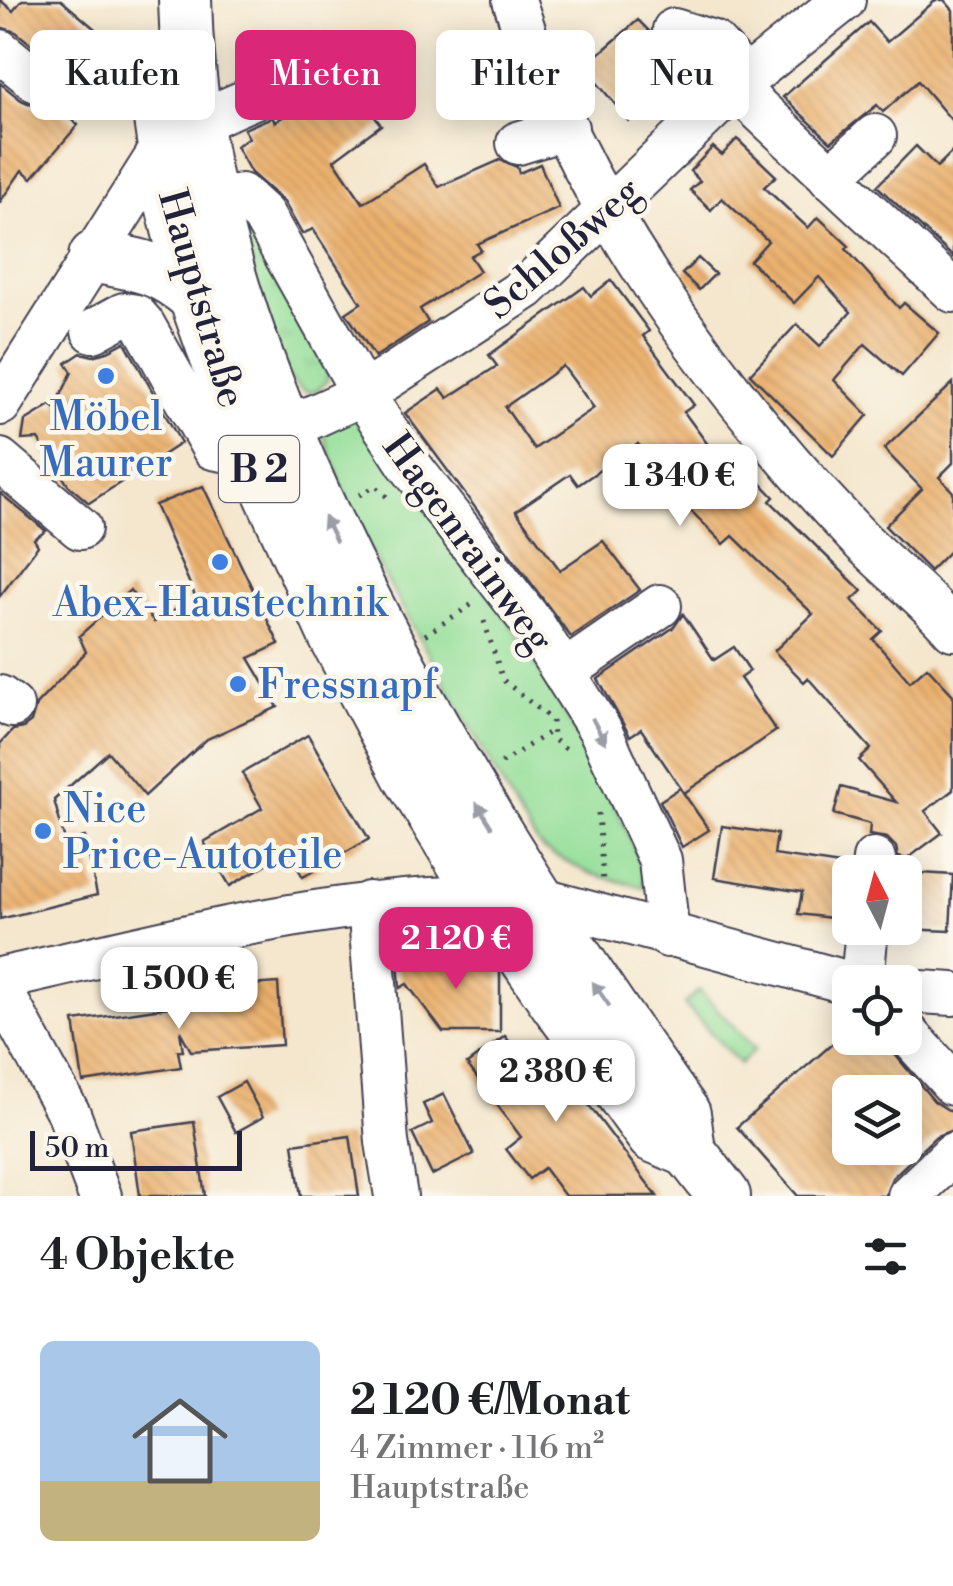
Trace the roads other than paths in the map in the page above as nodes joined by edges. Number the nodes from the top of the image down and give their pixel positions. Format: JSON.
{"nodes":[{"id":1,"x":154,"y":0,"type":"edge"},
{"id":2,"x":185,"y":0,"type":"edge"},
{"id":3,"x":514,"y":0,"type":"edge"},
{"id":4,"x":844,"y":0,"type":"edge"},
{"id":5,"x":0,"y":52,"type":"edge"},
{"id":6,"x":30,"y":76,"type":"edge"},
{"id":7,"x":749,"y":77,"type":"edge"},
{"id":8,"x":749,"y":91,"type":"edge"},
{"id":9,"x":235,"y":106,"type":"edge"},
{"id":10,"x":702,"y":120,"type":"edge"},
{"id":11,"x":567,"y":128,"type":"junction"},
{"id":12,"x":178,"y":138,"type":"junction"},
{"id":13,"x":518,"y":143,"type":"dead end"},
{"id":14,"x":884,"y":148,"type":"dead end"},
{"id":15,"x":833,"y":173,"type":"junction"},
{"id":16,"x":210,"y":202,"type":"junction"},
{"id":17,"x":607,"y":211,"type":"junction"},
{"id":18,"x":95,"y":256,"type":"junction"},
{"id":19,"x":953,"y":291,"type":"edge"},
{"id":20,"x":194,"y":297,"type":"junction"},
{"id":21,"x":94,"y":331,"type":"dead end"},
{"id":22,"x":362,"y":394,"type":"junction"},
{"id":23,"x":0,"y":404,"type":"edge"},
{"id":24,"x":262,"y":430,"type":"junction"},
{"id":25,"x":0,"y":460,"type":"edge"},
{"id":26,"x":80,"y":528,"type":"dead end"},
{"id":27,"x":660,"y":606,"type":"dead end"},
{"id":28,"x":950,"y":619,"type":"edge"},
{"id":29,"x":374,"y":631,"type":"junction"},
{"id":30,"x":564,"y":672,"type":"junction"},
{"id":31,"x":483,"y":896,"type":"junction"},
{"id":32,"x":535,"y":898,"type":"junction"},
{"id":33,"x":369,"y":903,"type":"junction"},
{"id":34,"x":668,"y":936,"type":"junction"},
{"id":35,"x":0,"y":978,"type":"edge"},
{"id":36,"x":832,"y":978,"type":"edge"},
{"id":37,"x":0,"y":988,"type":"edge"},
{"id":38,"x":922,"y":992,"type":"edge"},
{"id":39,"x":953,"y":994,"type":"edge"},
{"id":40,"x":922,"y":1050,"type":"edge"},
{"id":41,"x":953,"y":1084,"type":"edge"},
{"id":42,"x":953,"y":1154,"type":"edge"},
{"id":43,"x":704,"y":1181,"type":"edge"},
{"id":44,"x":100,"y":1196,"type":"edge"},
{"id":45,"x":396,"y":1196,"type":"edge"},
{"id":46,"x":908,"y":1196,"type":"edge"}],
"edges":[{"from":1,"to":12,"type":"main road","name":"Hauptstraße","number":"B 2"},
{"from":2,"to":12,"type":"main road","name":"Hauptstraße","number":"B 2"},
{"from":3,"to":11,"type":"street"},
{"from":4,"to":7,"type":"street","name":"Schloßweg"},
{"from":5,"to":6,"type":"street"},
{"from":8,"to":15,"type":"street"},
{"from":9,"to":12,"type":"street"},
{"from":10,"to":17,"type":"street","name":"Schloßweg"},
{"from":11,"to":13,"type":"street"},
{"from":11,"to":17,"type":"street"},
{"from":12,"to":16,"type":"main road","name":"Hauptstraße","number":"B 2"},
{"from":12,"to":18,"type":"street"},
{"from":12,"to":20,"type":"main road","name":"Hauptstraße","number":"B 2"},
{"from":14,"to":15,"type":"street"},
{"from":15,"to":19,"type":"street"},
{"from":16,"to":22,"type":"street","name":"Hagenrainweg"},
{"from":16,"to":24,"type":"main road","name":"Hauptstraße","number":"B 2"},
{"from":17,"to":22,"type":"street","name":"Schloßweg"},
{"from":17,"to":28,"type":"street"},
{"from":18,"to":20,"type":"main road"},
{"from":18,"to":23,"type":"street"},
{"from":20,"to":24,"type":"main road","name":"Hauptstraße","number":"B 2"},
{"from":21,"to":24,"type":"street","name":"Schloßweg"},
{"from":22,"to":24,"type":"street","name":"Schloßweg"},
{"from":22,"to":30,"type":"street","name":"Hagenrainweg"},
{"from":24,"to":29,"type":"main road","name":"Hauptstraße","number":"B 2"},
{"from":25,"to":26,"type":"street"},
{"from":27,"to":30,"type":"street"},
{"from":29,"to":31,"type":"main road","name":"Hauptstraße","number":"B 2"},
{"from":32,"to":29,"type":"main road","name":"Hauptstraße","number":"B 2","one_way":true},
{"from":30,"to":34,"type":"street","name":"Hagenrainweg","one_way":true},
{"from":31,"to":32,"type":"street"},
{"from":31,"to":33,"type":"street"},
{"from":31,"to":43,"type":"main road","name":"Hauptstraße","number":"B 2"},
{"from":32,"to":34,"type":"street"},
{"from":43,"to":32,"type":"main road","name":"Hauptstraße","number":"B 2","one_way":true},
{"from":33,"to":35,"type":"street"},
{"from":33,"to":45,"type":"street"},
{"from":34,"to":36,"type":"street"},
{"from":37,"to":44,"type":"street"},
{"from":38,"to":39,"type":"street"},
{"from":40,"to":41,"type":"street"},
{"from":42,"to":46,"type":"street"}]}
